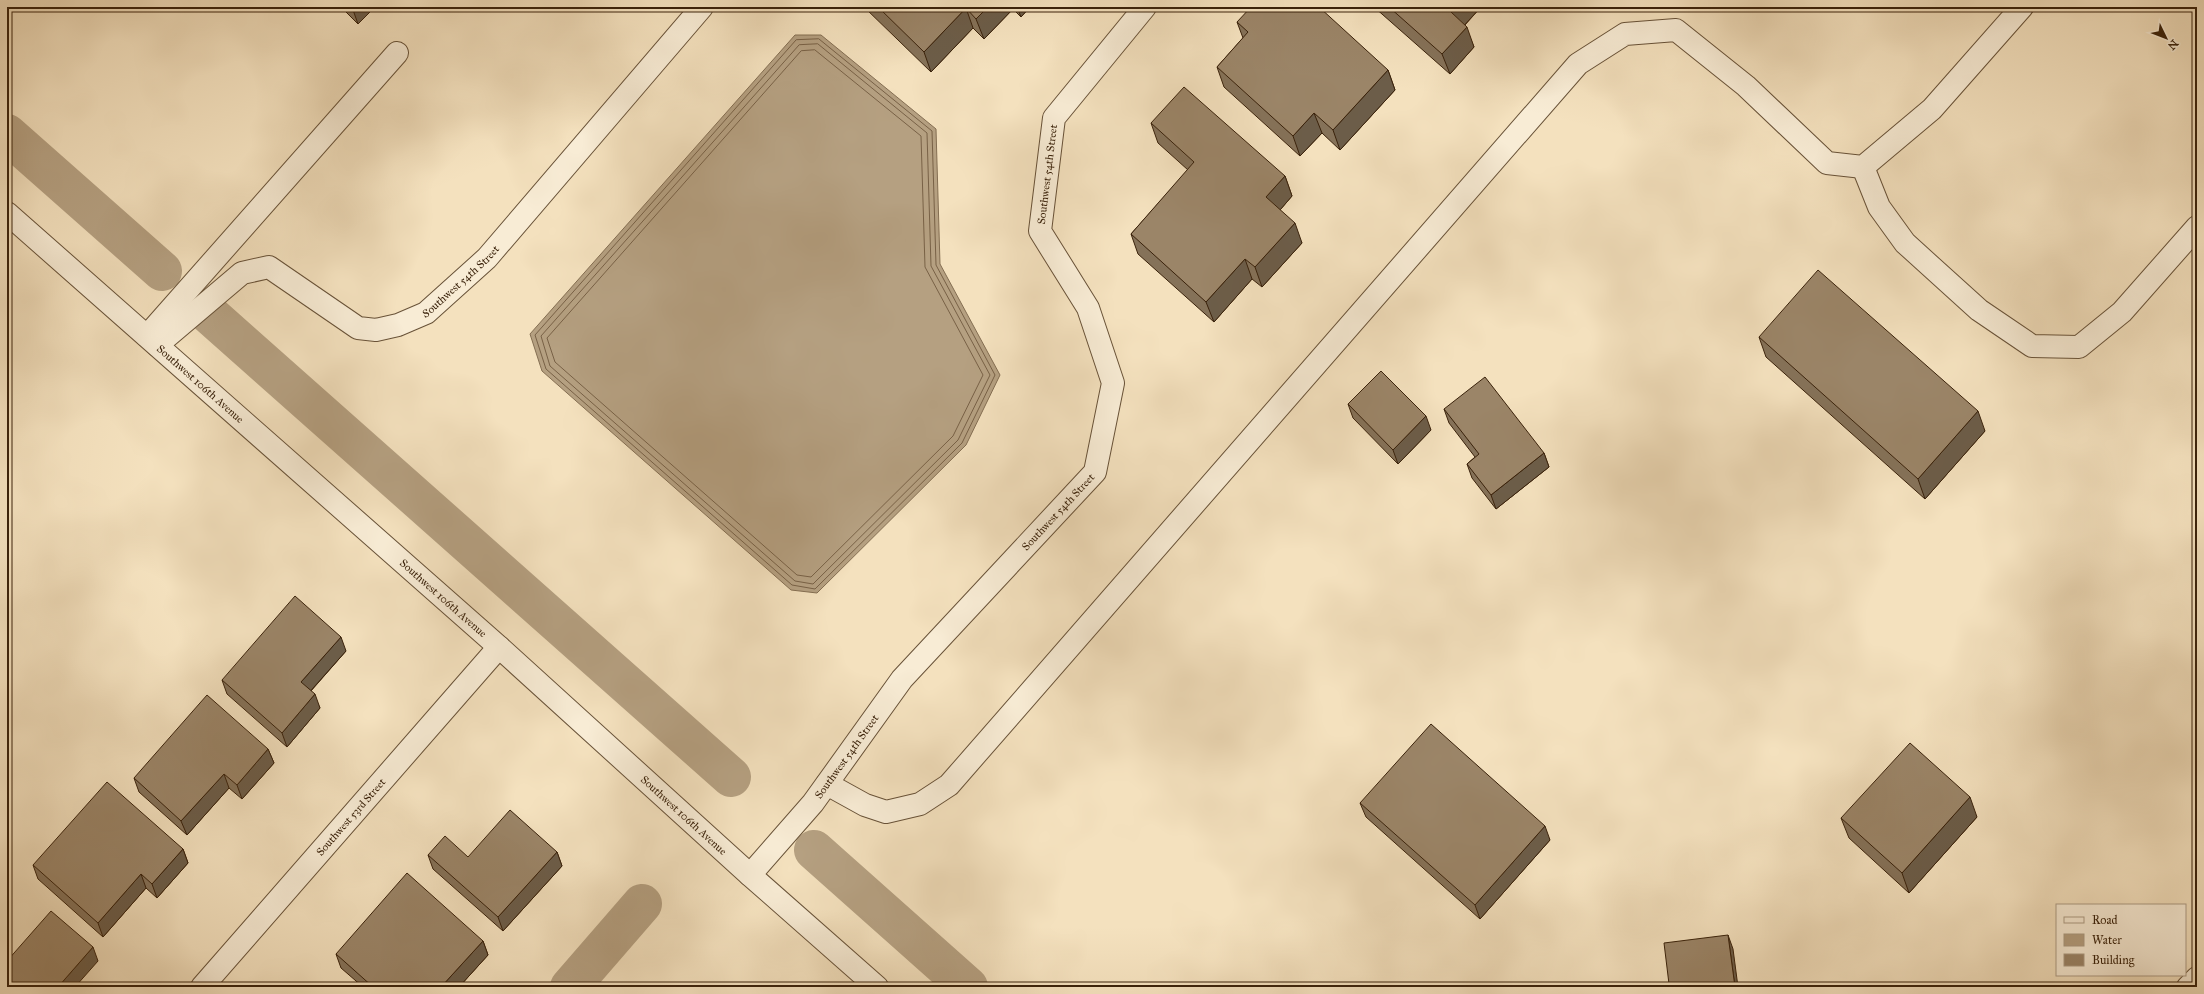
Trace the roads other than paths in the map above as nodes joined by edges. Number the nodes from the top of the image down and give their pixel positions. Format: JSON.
{"nodes":[{"id":1,"x":702,"y":7,"type":"edge"},
{"id":2,"x":1145,"y":7,"type":"edge"},
{"id":3,"x":2022,"y":7,"type":"edge"},
{"id":4,"x":398,"y":53,"type":"dead end"},
{"id":5,"x":1863,"y":167,"type":"junction"},
{"id":6,"x":7,"y":212,"type":"edge"},
{"id":7,"x":2197,"y":227,"type":"edge"},
{"id":8,"x":152,"y":341,"type":"junction"},
{"id":9,"x":499,"y":647,"type":"junction"},
{"id":10,"x":827,"y":784,"type":"junction"},
{"id":11,"x":750,"y":874,"type":"junction"},
{"id":12,"x":2197,"y":978,"type":"edge"},
{"id":13,"x":202,"y":987,"type":"edge"},
{"id":14,"x":877,"y":987,"type":"edge"},
{"id":15,"x":2188,"y":987,"type":"edge"}],
"edges":[{"from":1,"to":8,"type":"street","name":"Southwest 54th Street"},
{"from":2,"to":10,"type":"street","name":"Southwest 54th Street"},
{"from":3,"to":5,"type":"street"},
{"from":4,"to":8,"type":"street"},
{"from":5,"to":7,"type":"street"},
{"from":5,"to":10,"type":"street"},
{"from":6,"to":8,"type":"street","name":"Southwest 106th Avenue"},
{"from":8,"to":9,"type":"street","name":"Southwest 106th Avenue"},
{"from":9,"to":11,"type":"street","name":"Southwest 106th Avenue"},
{"from":9,"to":13,"type":"street","name":"Southwest 53rd Street"},
{"from":10,"to":11,"type":"street","name":"Southwest 54th Street"},
{"from":11,"to":14,"type":"street","name":"Southwest 106th Avenue"},
{"from":12,"to":15,"type":"street"}]}
